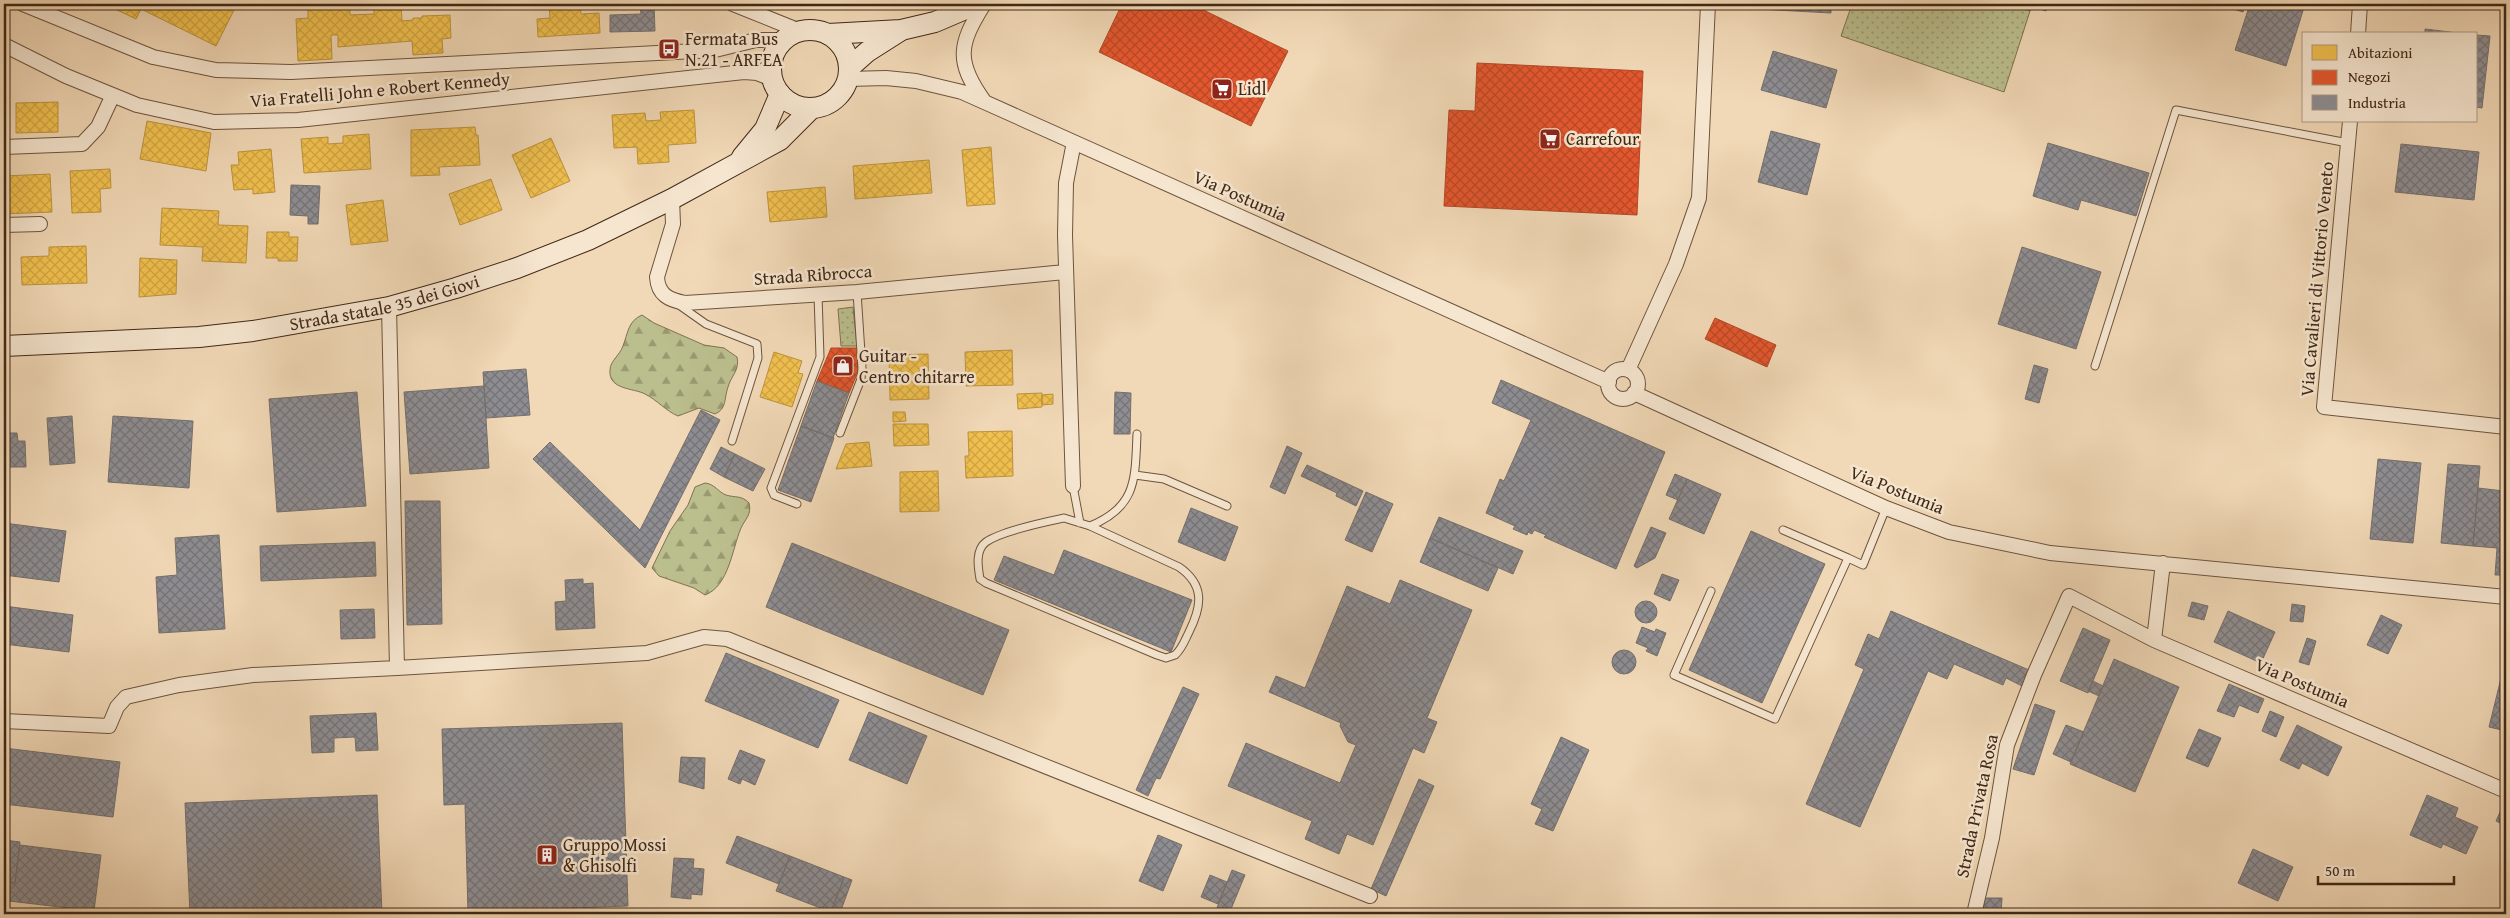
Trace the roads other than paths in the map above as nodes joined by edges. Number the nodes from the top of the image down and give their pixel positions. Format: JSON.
{"nodes":[{"id":1,"x":24,"y":4,"type":"edge"},
{"id":2,"x":977,"y":4,"type":"edge"},
{"id":3,"x":984,"y":4,"type":"edge"},
{"id":4,"x":1708,"y":4,"type":"edge"},
{"id":5,"x":2360,"y":4,"type":"edge"},
{"id":6,"x":736,"y":5,"type":"edge"},
{"id":7,"x":902,"y":30,"type":"junction"},
{"id":8,"x":2358,"y":32,"type":"edge"},
{"id":9,"x":828,"y":34,"type":"junction"},
{"id":10,"x":792,"y":36,"type":"junction"},
{"id":11,"x":756,"y":40,"type":"junction"},
{"id":12,"x":4,"y":45,"type":"edge"},
{"id":13,"x":848,"y":74,"type":"junction"},
{"id":14,"x":776,"y":86,"type":"junction"},
{"id":15,"x":113,"y":95,"type":"junction"},
{"id":16,"x":985,"y":101,"type":"junction"},
{"id":17,"x":812,"y":108,"type":"junction"},
{"id":18,"x":2350,"y":122,"type":"edge"},
{"id":19,"x":1074,"y":142,"type":"junction"},
{"id":20,"x":2348,"y":143,"type":"junction"},
{"id":21,"x":4,"y":147,"type":"edge"},
{"id":22,"x":738,"y":162,"type":"junction"},
{"id":23,"x":672,"y":200,"type":"junction"},
{"id":24,"x":40,"y":224,"type":"dead end"},
{"id":25,"x":4,"y":225,"type":"edge"},
{"id":26,"x":1065,"y":272,"type":"junction"},
{"id":27,"x":857,"y":292,"type":"junction"},
{"id":28,"x":818,"y":294,"type":"junction"},
{"id":29,"x":673,"y":301,"type":"junction"},
{"id":30,"x":389,"y":307,"type":"junction"},
{"id":31,"x":4,"y":346,"type":"edge"},
{"id":32,"x":2095,"y":366,"type":"dead end"},
{"id":33,"x":1628,"y":370,"type":"junction"},
{"id":34,"x":1609,"y":382,"type":"junction"},
{"id":35,"x":1634,"y":393,"type":"junction"},
{"id":36,"x":2506,"y":427,"type":"edge"},
{"id":37,"x":840,"y":433,"type":"dead end"},
{"id":38,"x":1137,"y":434,"type":"dead end"},
{"id":39,"x":732,"y":441,"type":"dead end"},
{"id":40,"x":1135,"y":475,"type":"junction"},
{"id":41,"x":1073,"y":486,"type":"joint"},
{"id":42,"x":798,"y":504,"type":"dead end"},
{"id":43,"x":1227,"y":506,"type":"dead end"},
{"id":44,"x":1886,"y":508,"type":"junction"},
{"id":45,"x":1080,"y":523,"type":"junction"},
{"id":46,"x":1090,"y":526,"type":"junction"},
{"id":47,"x":1783,"y":530,"type":"dead end"},
{"id":48,"x":1848,"y":558,"type":"junction"},
{"id":49,"x":2163,"y":563,"type":"junction"},
{"id":50,"x":1711,"y":591,"type":"dead end"},
{"id":51,"x":2069,"y":596,"type":"joint"},
{"id":52,"x":2506,"y":596,"type":"edge"},
{"id":53,"x":2154,"y":640,"type":"junction"},
{"id":54,"x":397,"y":668,"type":"junction"},
{"id":55,"x":4,"y":721,"type":"edge"},
{"id":56,"x":2506,"y":791,"type":"edge"},
{"id":57,"x":1370,"y":896,"type":"dead end"},
{"id":58,"x":1974,"y":914,"type":"edge"}],
"edges":[{"from":1,"to":11,"type":"street","name":"Via Fratelli John e Robert Kennedy"},
{"from":2,"to":7,"type":"main road"},
{"from":3,"to":16,"type":"street"},
{"from":4,"to":33,"type":"street"},
{"from":5,"to":8,"type":"street"},
{"from":6,"to":10,"type":"street"},
{"from":6,"to":11,"type":"street"},
{"from":7,"to":9,"type":"main road"},
{"from":7,"to":13,"type":"main road"},
{"from":9,"to":10,"type":"main road"},
{"from":9,"to":13,"type":"main road"},
{"from":10,"to":11,"type":"street","name":"Via Fratelli John e Robert Kennedy"},
{"from":10,"to":14,"type":"main road"},
{"from":12,"to":15,"type":"street","name":"Via Fratelli John e Robert Kennedy"},
{"from":13,"to":16,"type":"street","name":"Via Postumia"},
{"from":13,"to":17,"type":"main road"},
{"from":14,"to":15,"type":"street","name":"Via Fratelli John e Robert Kennedy"},
{"from":14,"to":17,"type":"main road"},
{"from":14,"to":22,"type":"main road","name":"Strada statale 35 dei Giovi"},
{"from":15,"to":21,"type":"street"},
{"from":16,"to":19,"type":"street","name":"Via Postumia"},
{"from":17,"to":22,"type":"main road","name":"Strada statale 35 dei Giovi"},
{"from":18,"to":20,"type":"street","name":"Via Cavalieri di Vittorio Veneto"},
{"from":19,"to":26,"type":"street"},
{"from":19,"to":34,"type":"street","name":"Via Postumia"},
{"from":20,"to":32,"type":"lane"},
{"from":20,"to":36,"type":"street","name":"Via Cavalieri di Vittorio Veneto"},
{"from":22,"to":23,"type":"main road","name":"Strada statale 35 dei Giovi"},
{"from":23,"to":29,"type":"street"},
{"from":23,"to":30,"type":"main road","name":"Strada statale 35 dei Giovi"},
{"from":24,"to":25,"type":"street"},
{"from":26,"to":27,"type":"street","name":"Strada Ribrocca"},
{"from":26,"to":41,"type":"street"},
{"from":27,"to":28,"type":"street","name":"Strada Ribrocca"},
{"from":27,"to":37,"type":"lane"},
{"from":28,"to":29,"type":"street","name":"Strada Ribrocca"},
{"from":28,"to":42,"type":"lane"},
{"from":29,"to":39,"type":"lane"},
{"from":30,"to":31,"type":"main road","name":"Strada statale 35 dei Giovi"},
{"from":30,"to":54,"type":"street"},
{"from":33,"to":34,"type":"street"},
{"from":33,"to":35,"type":"street"},
{"from":34,"to":35,"type":"street"},
{"from":35,"to":44,"type":"street","name":"Via Postumia"},
{"from":38,"to":40,"type":"lane"},
{"from":40,"to":43,"type":"lane"},
{"from":40,"to":46,"type":"lane"},
{"from":41,"to":45,"type":"lane"},
{"from":44,"to":48,"type":"lane"},
{"from":44,"to":49,"type":"street","name":"Via Postumia"},
{"from":45,"to":46,"type":"lane"},
{"from":45,"to":46,"type":"lane"},
{"from":47,"to":48,"type":"lane"},
{"from":48,"to":50,"type":"lane"},
{"from":49,"to":52,"type":"street","name":"Via Postumia"},
{"from":49,"to":53,"type":"street"},
{"from":51,"to":53,"type":"street","name":"Via Postumia"},
{"from":51,"to":58,"type":"street","name":"Strada Privata Rosa"},
{"from":53,"to":56,"type":"street","name":"Via Postumia"},
{"from":54,"to":55,"type":"street"},
{"from":54,"to":57,"type":"street"}]}
